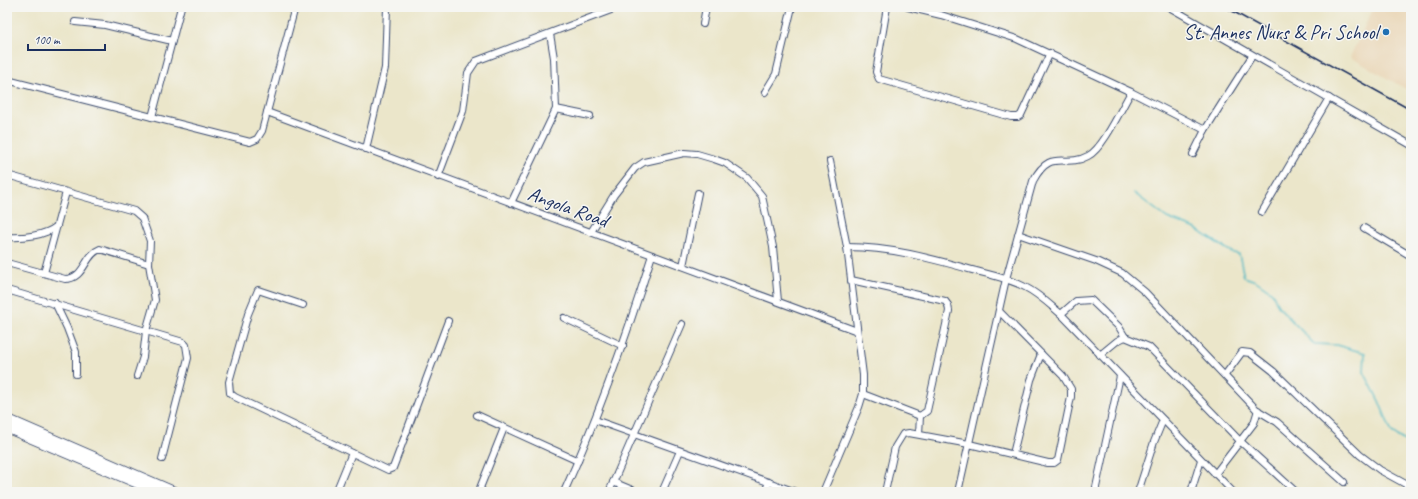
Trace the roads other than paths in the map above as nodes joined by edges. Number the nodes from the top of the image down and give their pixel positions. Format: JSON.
{"nodes":[{"id":1,"x":181,"y":7,"type":"edge"},
{"id":2,"x":295,"y":7,"type":"edge"},
{"id":3,"x":387,"y":7,"type":"edge"},
{"id":4,"x":619,"y":7,"type":"edge"},
{"id":5,"x":706,"y":7,"type":"edge"},
{"id":6,"x":792,"y":7,"type":"edge"},
{"id":7,"x":887,"y":7,"type":"edge"},
{"id":8,"x":908,"y":7,"type":"edge"},
{"id":9,"x":1169,"y":7,"type":"edge"},
{"id":10,"x":75,"y":22,"type":"dead end"},
{"id":11,"x":703,"y":24,"type":"dead end"},
{"id":12,"x":550,"y":34,"type":"junction"},
{"id":13,"x":172,"y":41,"type":"junction"},
{"id":14,"x":1050,"y":53,"type":"junction"},
{"id":15,"x":1252,"y":56,"type":"junction"},
{"id":16,"x":7,"y":80,"type":"edge"},
{"id":17,"x":766,"y":92,"type":"dead end"},
{"id":18,"x":1131,"y":92,"type":"junction"},
{"id":19,"x":1329,"y":98,"type":"junction"},
{"id":20,"x":556,"y":109,"type":"junction"},
{"id":21,"x":267,"y":112,"type":"junction"},
{"id":22,"x":590,"y":116,"type":"dead end"},
{"id":23,"x":152,"y":118,"type":"junction"},
{"id":24,"x":1205,"y":130,"type":"junction"},
{"id":25,"x":1411,"y":145,"type":"edge"},
{"id":26,"x":366,"y":149,"type":"junction"},
{"id":27,"x":1193,"y":154,"type":"dead end"},
{"id":28,"x":830,"y":161,"type":"dead end"},
{"id":29,"x":7,"y":175,"type":"edge"},
{"id":30,"x":438,"y":177,"type":"junction"},
{"id":31,"x":66,"y":192,"type":"junction"},
{"id":32,"x":698,"y":193,"type":"dead end"},
{"id":33,"x":511,"y":203,"type":"junction"},
{"id":34,"x":1262,"y":212,"type":"dead end"},
{"id":35,"x":57,"y":226,"type":"junction"},
{"id":36,"x":1364,"y":228,"type":"dead end"},
{"id":37,"x":591,"y":232,"type":"junction"},
{"id":38,"x":1018,"y":234,"type":"junction"},
{"id":39,"x":7,"y":237,"type":"edge"},
{"id":40,"x":847,"y":247,"type":"junction"},
{"id":41,"x":652,"y":255,"type":"junction"},
{"id":42,"x":1411,"y":256,"type":"edge"},
{"id":43,"x":7,"y":263,"type":"edge"},
{"id":44,"x":149,"y":264,"type":"junction"},
{"id":45,"x":683,"y":266,"type":"junction"},
{"id":46,"x":44,"y":273,"type":"junction"},
{"id":47,"x":1006,"y":279,"type":"junction"},
{"id":48,"x":851,"y":280,"type":"junction"},
{"id":49,"x":7,"y":290,"type":"edge"},
{"id":50,"x":778,"y":301,"type":"junction"},
{"id":51,"x":55,"y":303,"type":"junction"},
{"id":52,"x":303,"y":306,"type":"dead end"},
{"id":53,"x":999,"y":312,"type":"junction"},
{"id":54,"x":1061,"y":314,"type":"junction"},
{"id":55,"x":564,"y":318,"type":"dead end"},
{"id":56,"x":448,"y":321,"type":"dead end"},
{"id":57,"x":682,"y":324,"type":"dead end"},
{"id":58,"x":146,"y":331,"type":"junction"},
{"id":59,"x":857,"y":332,"type":"junction"},
{"id":60,"x":1125,"y":337,"type":"junction"},
{"id":61,"x":623,"y":346,"type":"junction"},
{"id":62,"x":1041,"y":354,"type":"junction"},
{"id":63,"x":1100,"y":355,"type":"junction"},
{"id":64,"x":76,"y":374,"type":"dead end"},
{"id":65,"x":1225,"y":374,"type":"junction"},
{"id":66,"x":137,"y":376,"type":"dead end"},
{"id":67,"x":1120,"y":376,"type":"junction"},
{"id":68,"x":864,"y":394,"type":"junction"},
{"id":69,"x":1258,"y":410,"type":"junction"},
{"id":70,"x":477,"y":416,"type":"dead end"},
{"id":71,"x":920,"y":416,"type":"junction"},
{"id":72,"x":7,"y":419,"type":"edge"},
{"id":73,"x":595,"y":420,"type":"junction"},
{"id":74,"x":1163,"y":420,"type":"junction"},
{"id":75,"x":7,"y":428,"type":"edge"},
{"id":76,"x":504,"y":428,"type":"junction"},
{"id":77,"x":634,"y":434,"type":"junction"},
{"id":78,"x":919,"y":434,"type":"junction"},
{"id":79,"x":1240,"y":441,"type":"junction"},
{"id":80,"x":969,"y":444,"type":"junction"},
{"id":81,"x":680,"y":451,"type":"junction"},
{"id":82,"x":352,"y":453,"type":"junction"},
{"id":83,"x":1013,"y":454,"type":"junction"},
{"id":84,"x":162,"y":458,"type":"dead end"},
{"id":85,"x":1201,"y":460,"type":"junction"},
{"id":86,"x":578,"y":461,"type":"junction"},
{"id":87,"x":1215,"y":474,"type":"junction"},
{"id":88,"x":613,"y":482,"type":"junction"},
{"id":89,"x":769,"y":482,"type":"junction"},
{"id":90,"x":1344,"y":482,"type":"dead end"},
{"id":91,"x":1411,"y":487,"type":"edge"},
{"id":92,"x":158,"y":492,"type":"edge"},
{"id":93,"x":175,"y":492,"type":"edge"},
{"id":94,"x":336,"y":492,"type":"edge"},
{"id":95,"x":483,"y":492,"type":"edge"},
{"id":96,"x":564,"y":492,"type":"edge"},
{"id":97,"x":609,"y":492,"type":"edge"},
{"id":98,"x":637,"y":492,"type":"edge"},
{"id":99,"x":662,"y":492,"type":"edge"},
{"id":100,"x":766,"y":492,"type":"edge"},
{"id":101,"x":796,"y":492,"type":"edge"},
{"id":102,"x":823,"y":492,"type":"edge"},
{"id":103,"x":885,"y":492,"type":"edge"},
{"id":104,"x":958,"y":492,"type":"edge"},
{"id":105,"x":1094,"y":492,"type":"edge"},
{"id":106,"x":1138,"y":492,"type":"edge"},
{"id":107,"x":1191,"y":492,"type":"edge"},
{"id":108,"x":1233,"y":492,"type":"edge"},
{"id":109,"x":1296,"y":492,"type":"edge"}],
"edges":[{"from":1,"to":13,"type":"street"},
{"from":2,"to":21,"type":"street"},
{"from":3,"to":26,"type":"street"},
{"from":4,"to":12,"type":"street"},
{"from":5,"to":11,"type":"street"},
{"from":6,"to":17,"type":"street"},
{"from":7,"to":14,"type":"street"},
{"from":8,"to":14,"type":"street"},
{"from":9,"to":15,"type":"street"},
{"from":10,"to":13,"type":"street"},
{"from":12,"to":20,"type":"street"},
{"from":12,"to":30,"type":"street"},
{"from":13,"to":23,"type":"street"},
{"from":14,"to":18,"type":"street"},
{"from":15,"to":19,"type":"street"},
{"from":15,"to":24,"type":"street"},
{"from":16,"to":23,"type":"street"},
{"from":18,"to":24,"type":"street"},
{"from":18,"to":38,"type":"street"},
{"from":19,"to":25,"type":"street"},
{"from":19,"to":34,"type":"street"},
{"from":20,"to":22,"type":"street"},
{"from":20,"to":33,"type":"street"},
{"from":21,"to":23,"type":"street"},
{"from":21,"to":26,"type":"street","name":"Angola Road"},
{"from":24,"to":27,"type":"street"},
{"from":26,"to":30,"type":"street","name":"Angola Road"},
{"from":28,"to":40,"type":"street"},
{"from":29,"to":31,"type":"street"},
{"from":30,"to":33,"type":"street","name":"Angola Road"},
{"from":31,"to":35,"type":"street"},
{"from":31,"to":44,"type":"street"},
{"from":32,"to":45,"type":"street"},
{"from":33,"to":37,"type":"street","name":"Angola Road"},
{"from":35,"to":39,"type":"street"},
{"from":35,"to":46,"type":"street"},
{"from":36,"to":42,"type":"street"},
{"from":37,"to":41,"type":"street","name":"Angola Road"},
{"from":37,"to":50,"type":"street"},
{"from":38,"to":47,"type":"street"},
{"from":38,"to":65,"type":"street"},
{"from":40,"to":47,"type":"street"},
{"from":40,"to":48,"type":"street"},
{"from":41,"to":45,"type":"street","name":"Angola Road"},
{"from":41,"to":61,"type":"street"},
{"from":43,"to":46,"type":"street"},
{"from":44,"to":46,"type":"street"},
{"from":44,"to":58,"type":"street"},
{"from":45,"to":50,"type":"street","name":"Angola Road"},
{"from":47,"to":53,"type":"street"},
{"from":47,"to":54,"type":"street"},
{"from":48,"to":59,"type":"street"},
{"from":48,"to":71,"type":"street"},
{"from":49,"to":51,"type":"street"},
{"from":50,"to":59,"type":"street","name":"Angola Road"},
{"from":51,"to":58,"type":"street"},
{"from":51,"to":64,"type":"street"},
{"from":52,"to":82,"type":"street"},
{"from":53,"to":62,"type":"street"},
{"from":53,"to":80,"type":"street"},
{"from":54,"to":60,"type":"street"},
{"from":54,"to":63,"type":"street"},
{"from":55,"to":61,"type":"street"},
{"from":56,"to":82,"type":"street"},
{"from":57,"to":77,"type":"street"},
{"from":58,"to":66,"type":"street"},
{"from":58,"to":84,"type":"street"},
{"from":59,"to":68,"type":"street"},
{"from":60,"to":63,"type":"street"},
{"from":60,"to":79,"type":"street"},
{"from":61,"to":73,"type":"street"},
{"from":62,"to":83,"type":"street"},
{"from":62,"to":83,"type":"street"},
{"from":63,"to":67,"type":"street"},
{"from":65,"to":69,"type":"street"},
{"from":65,"to":91,"type":"street"},
{"from":67,"to":74,"type":"street"},
{"from":67,"to":105,"type":"street"},
{"from":68,"to":71,"type":"street"},
{"from":68,"to":102,"type":"street"},
{"from":69,"to":79,"type":"street"},
{"from":69,"to":90,"type":"street"},
{"from":70,"to":76,"type":"street"},
{"from":71,"to":78,"type":"street"},
{"from":72,"to":93,"type":"street"},
{"from":73,"to":77,"type":"street"},
{"from":73,"to":86,"type":"street"},
{"from":74,"to":85,"type":"street"},
{"from":74,"to":106,"type":"street"},
{"from":75,"to":92,"type":"street"},
{"from":76,"to":86,"type":"street"},
{"from":76,"to":95,"type":"street"},
{"from":77,"to":81,"type":"street"},
{"from":77,"to":88,"type":"street"},
{"from":78,"to":80,"type":"street"},
{"from":78,"to":103,"type":"street"},
{"from":79,"to":87,"type":"street"},
{"from":79,"to":109,"type":"street"},
{"from":80,"to":83,"type":"street"},
{"from":80,"to":104,"type":"street"},
{"from":81,"to":89,"type":"street"},
{"from":81,"to":99,"type":"street"},
{"from":82,"to":94,"type":"street"},
{"from":85,"to":87,"type":"street"},
{"from":85,"to":107,"type":"street"},
{"from":86,"to":96,"type":"street"},
{"from":87,"to":108,"type":"street"},
{"from":88,"to":97,"type":"street"},
{"from":88,"to":98,"type":"street"},
{"from":89,"to":100,"type":"street"},
{"from":89,"to":101,"type":"street"}]}
